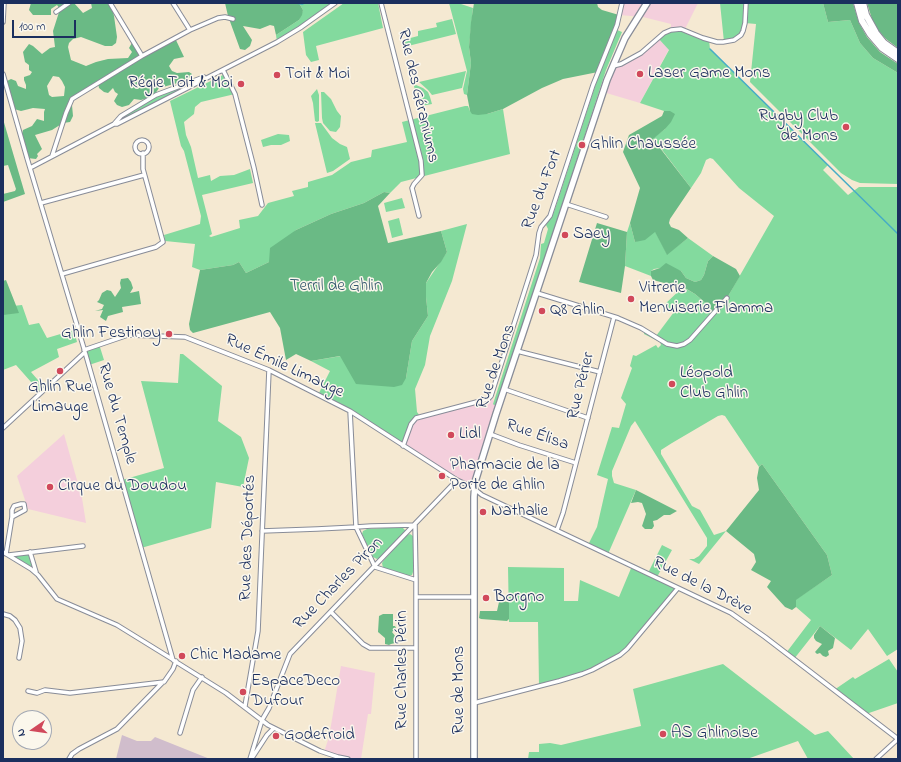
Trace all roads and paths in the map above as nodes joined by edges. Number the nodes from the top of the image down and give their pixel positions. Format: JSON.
{"nodes":[{"id":1,"x":4,"y":3,"type":"edge"},
{"id":2,"x":70,"y":3,"type":"edge"},
{"id":3,"x":110,"y":3,"type":"edge"},
{"id":4,"x":173,"y":3,"type":"edge"},
{"id":5,"x":335,"y":3,"type":"edge"},
{"id":6,"x":381,"y":3,"type":"edge"},
{"id":7,"x":622,"y":3,"type":"edge"},
{"id":8,"x":647,"y":3,"type":"edge"},
{"id":9,"x":746,"y":3,"type":"edge"},
{"id":10,"x":857,"y":3,"type":"edge"},
{"id":11,"x":863,"y":3,"type":"edge"},
{"id":12,"x":56,"y":12,"type":"dead end"},
{"id":13,"x":233,"y":19,"type":"dead end"},
{"id":14,"x":3,"y":22,"type":"edge"},
{"id":15,"x":190,"y":30,"type":"junction"},
{"id":16,"x":898,"y":53,"type":"edge"},
{"id":17,"x":142,"y":56,"type":"junction"},
{"id":18,"x":898,"y":59,"type":"edge"},
{"id":19,"x":612,"y":66,"type":"junction"},
{"id":20,"x":222,"y":70,"type":"junction"},
{"id":21,"x":3,"y":74,"type":"edge"},
{"id":22,"x":114,"y":124,"type":"junction"},
{"id":23,"x":143,"y":154,"type":"dead end"},
{"id":24,"x":52,"y":156,"type":"junction"},
{"id":25,"x":30,"y":168,"type":"junction"},
{"id":26,"x":144,"y":175,"type":"junction"},
{"id":27,"x":40,"y":203,"type":"junction"},
{"id":28,"x":566,"y":204,"type":"junction"},
{"id":29,"x":262,"y":205,"type":"dead end"},
{"id":30,"x":419,"y":216,"type":"dead end"},
{"id":31,"x":606,"y":217,"type":"dead end"},
{"id":32,"x":62,"y":274,"type":"junction"},
{"id":33,"x":537,"y":293,"type":"junction"},
{"id":34,"x":727,"y":298,"type":"dead end"},
{"id":35,"x":614,"y":317,"type":"junction"},
{"id":36,"x":85,"y":351,"type":"junction"},
{"id":37,"x":517,"y":351,"type":"junction"},
{"id":38,"x":270,"y":370,"type":"junction"},
{"id":39,"x":600,"y":372,"type":"junction"},
{"id":40,"x":504,"y":389,"type":"junction"},
{"id":41,"x":350,"y":411,"type":"junction"},
{"id":42,"x":588,"y":418,"type":"junction"},
{"id":43,"x":3,"y":428,"type":"edge"},
{"id":44,"x":490,"y":434,"type":"junction"},
{"id":45,"x":403,"y":446,"type":"junction"},
{"id":46,"x":576,"y":463,"type":"junction"},
{"id":47,"x":457,"y":480,"type":"junction"},
{"id":48,"x":475,"y":482,"type":"junction"},
{"id":49,"x":475,"y":490,"type":"junction"},
{"id":50,"x":12,"y":517,"type":"dead end"},
{"id":51,"x":415,"y":524,"type":"junction"},
{"id":52,"x":356,"y":527,"type":"junction"},
{"id":53,"x":557,"y":530,"type":"junction"},
{"id":54,"x":262,"y":531,"type":"junction"},
{"id":55,"x":82,"y":546,"type":"dead end"},
{"id":56,"x":30,"y":552,"type":"junction"},
{"id":57,"x":6,"y":554,"type":"edge"},
{"id":58,"x":375,"y":567,"type":"junction"},
{"id":59,"x":38,"y":574,"type":"junction"},
{"id":60,"x":416,"y":580,"type":"junction"},
{"id":61,"x":678,"y":588,"type":"junction"},
{"id":62,"x":416,"y":597,"type":"junction"},
{"id":63,"x":474,"y":597,"type":"junction"},
{"id":64,"x":331,"y":612,"type":"junction"},
{"id":65,"x":3,"y":614,"type":"edge"},
{"id":66,"x":416,"y":648,"type":"junction"},
{"id":67,"x":19,"y":658,"type":"dead end"},
{"id":68,"x":174,"y":661,"type":"junction"},
{"id":69,"x":202,"y":678,"type":"junction"},
{"id":70,"x":164,"y":682,"type":"junction"},
{"id":71,"x":28,"y":691,"type":"dead end"},
{"id":72,"x":474,"y":703,"type":"junction"},
{"id":73,"x":245,"y":706,"type":"junction"},
{"id":74,"x":262,"y":720,"type":"junction"},
{"id":75,"x":274,"y":728,"type":"junction"},
{"id":76,"x":180,"y":733,"type":"dead end"},
{"id":77,"x":898,"y":739,"type":"edge"},
{"id":78,"x":69,"y":759,"type":"edge"},
{"id":79,"x":251,"y":759,"type":"edge"},
{"id":80,"x":348,"y":759,"type":"edge"},
{"id":81,"x":416,"y":759,"type":"edge"},
{"id":82,"x":474,"y":759,"type":"edge"},
{"id":83,"x":876,"y":759,"type":"edge"}],
"edges":[{"from":1,"to":14,"type":"street"},
{"from":2,"to":12,"type":"street"},
{"from":3,"to":17,"type":"street"},
{"from":4,"to":15,"type":"street"},
{"from":5,"to":20,"type":"street"},
{"from":6,"to":30,"type":"street","name":"Rue des Géraniums"},
{"from":7,"to":45,"type":"street","name":"Rue du Fort"},
{"from":8,"to":19,"type":"main road","name":"Rue de Mons"},
{"from":9,"to":19,"type":"street"},
{"from":10,"to":18,"type":"highway"},
{"from":11,"to":16,"type":"highway"},
{"from":13,"to":15,"type":"street"},
{"from":15,"to":17,"type":"street"},
{"from":17,"to":24,"type":"street"},
{"from":19,"to":28,"type":"main road","name":"Rue de Mons"},
{"from":20,"to":22,"type":"street"},
{"from":20,"to":22,"type":"street"},
{"from":20,"to":29,"type":"street"},
{"from":21,"to":25,"type":"street","name":"Rue du Temple"},
{"from":22,"to":24,"type":"street"},
{"from":23,"to":26,"type":"street"},
{"from":24,"to":25,"type":"street"},
{"from":25,"to":27,"type":"street","name":"Rue du Temple"},
{"from":26,"to":27,"type":"street"},
{"from":26,"to":32,"type":"street"},
{"from":27,"to":32,"type":"street","name":"Rue du Temple"},
{"from":28,"to":31,"type":"street"},
{"from":28,"to":33,"type":"main road","name":"Rue de Mons"},
{"from":32,"to":36,"type":"street","name":"Rue du Temple"},
{"from":33,"to":35,"type":"street"},
{"from":33,"to":37,"type":"main road","name":"Rue de Mons"},
{"from":34,"to":35,"type":"street"},
{"from":35,"to":39,"type":"street","name":"Rue Périer"},
{"from":36,"to":38,"type":"street","name":"Rue Émile Limauge"},
{"from":36,"to":43,"type":"street","name":"Rue Émile Limauge"},
{"from":36,"to":68,"type":"street","name":"Rue du Temple"},
{"from":37,"to":39,"type":"street"},
{"from":37,"to":40,"type":"main road","name":"Rue de Mons"},
{"from":38,"to":41,"type":"street","name":"Rue Émile Limauge"},
{"from":38,"to":54,"type":"street","name":"Rue des Déportés"},
{"from":39,"to":42,"type":"street","name":"Rue Périer"},
{"from":40,"to":42,"type":"street"},
{"from":40,"to":44,"type":"main road","name":"Rue de Mons"},
{"from":41,"to":45,"type":"street","name":"Rue Émile Limauge"},
{"from":41,"to":52,"type":"street"},
{"from":42,"to":46,"type":"street","name":"Rue Périer"},
{"from":44,"to":46,"type":"street","name":"Rue Élisa"},
{"from":44,"to":48,"type":"main road","name":"Rue de Mons"},
{"from":45,"to":47,"type":"street","name":"Rue Émile Limauge"},
{"from":46,"to":53,"type":"street","name":"Rue Périer"},
{"from":47,"to":48,"type":"street"},
{"from":47,"to":49,"type":"street","name":"Rue Émile Limauge"},
{"from":47,"to":51,"type":"street","name":"Rue Charles Piron"},
{"from":48,"to":49,"type":"main road","name":"Rue de Mons"},
{"from":49,"to":53,"type":"street","name":"Rue de la Drève"},
{"from":49,"to":63,"type":"main road","name":"Rue de Mons"},
{"from":50,"to":57,"type":"street"},
{"from":51,"to":52,"type":"street"},
{"from":51,"to":58,"type":"street","name":"Rue Charles Piron"},
{"from":51,"to":60,"type":"street","name":"Rue Charles Périn"},
{"from":52,"to":54,"type":"street"},
{"from":52,"to":58,"type":"street"},
{"from":53,"to":61,"type":"street","name":"Rue de la Drève"},
{"from":54,"to":73,"type":"street","name":"Rue des Déportés"},
{"from":55,"to":56,"type":"street"},
{"from":56,"to":57,"type":"street"},
{"from":56,"to":59,"type":"street"},
{"from":57,"to":59,"type":"street"},
{"from":58,"to":60,"type":"street"},
{"from":58,"to":64,"type":"street","name":"Rue Charles Piron"},
{"from":59,"to":68,"type":"street"},
{"from":60,"to":62,"type":"street","name":"Rue Charles Périn"},
{"from":61,"to":72,"type":"street"},
{"from":61,"to":77,"type":"street","name":"Rue de la Drève"},
{"from":62,"to":63,"type":"street"},
{"from":62,"to":66,"type":"street","name":"Rue Charles Périn"},
{"from":63,"to":72,"type":"main road","name":"Rue de Mons"},
{"from":64,"to":66,"type":"street"},
{"from":64,"to":74,"type":"street","name":"Rue Charles Piron"},
{"from":65,"to":67,"type":"street"},
{"from":66,"to":81,"type":"street","name":"Rue Charles Périn"},
{"from":68,"to":69,"type":"street"},
{"from":68,"to":70,"type":"street"},
{"from":69,"to":73,"type":"street"},
{"from":69,"to":76,"type":"street"},
{"from":70,"to":71,"type":"street"},
{"from":70,"to":78,"type":"street"},
{"from":72,"to":82,"type":"main road","name":"Rue de Mons"},
{"from":73,"to":74,"type":"street"},
{"from":74,"to":75,"type":"street"},
{"from":74,"to":79,"type":"street","name":"Rue Charles Piron"},
{"from":75,"to":79,"type":"street"},
{"from":75,"to":80,"type":"street"},
{"from":77,"to":83,"type":"street"}]}
